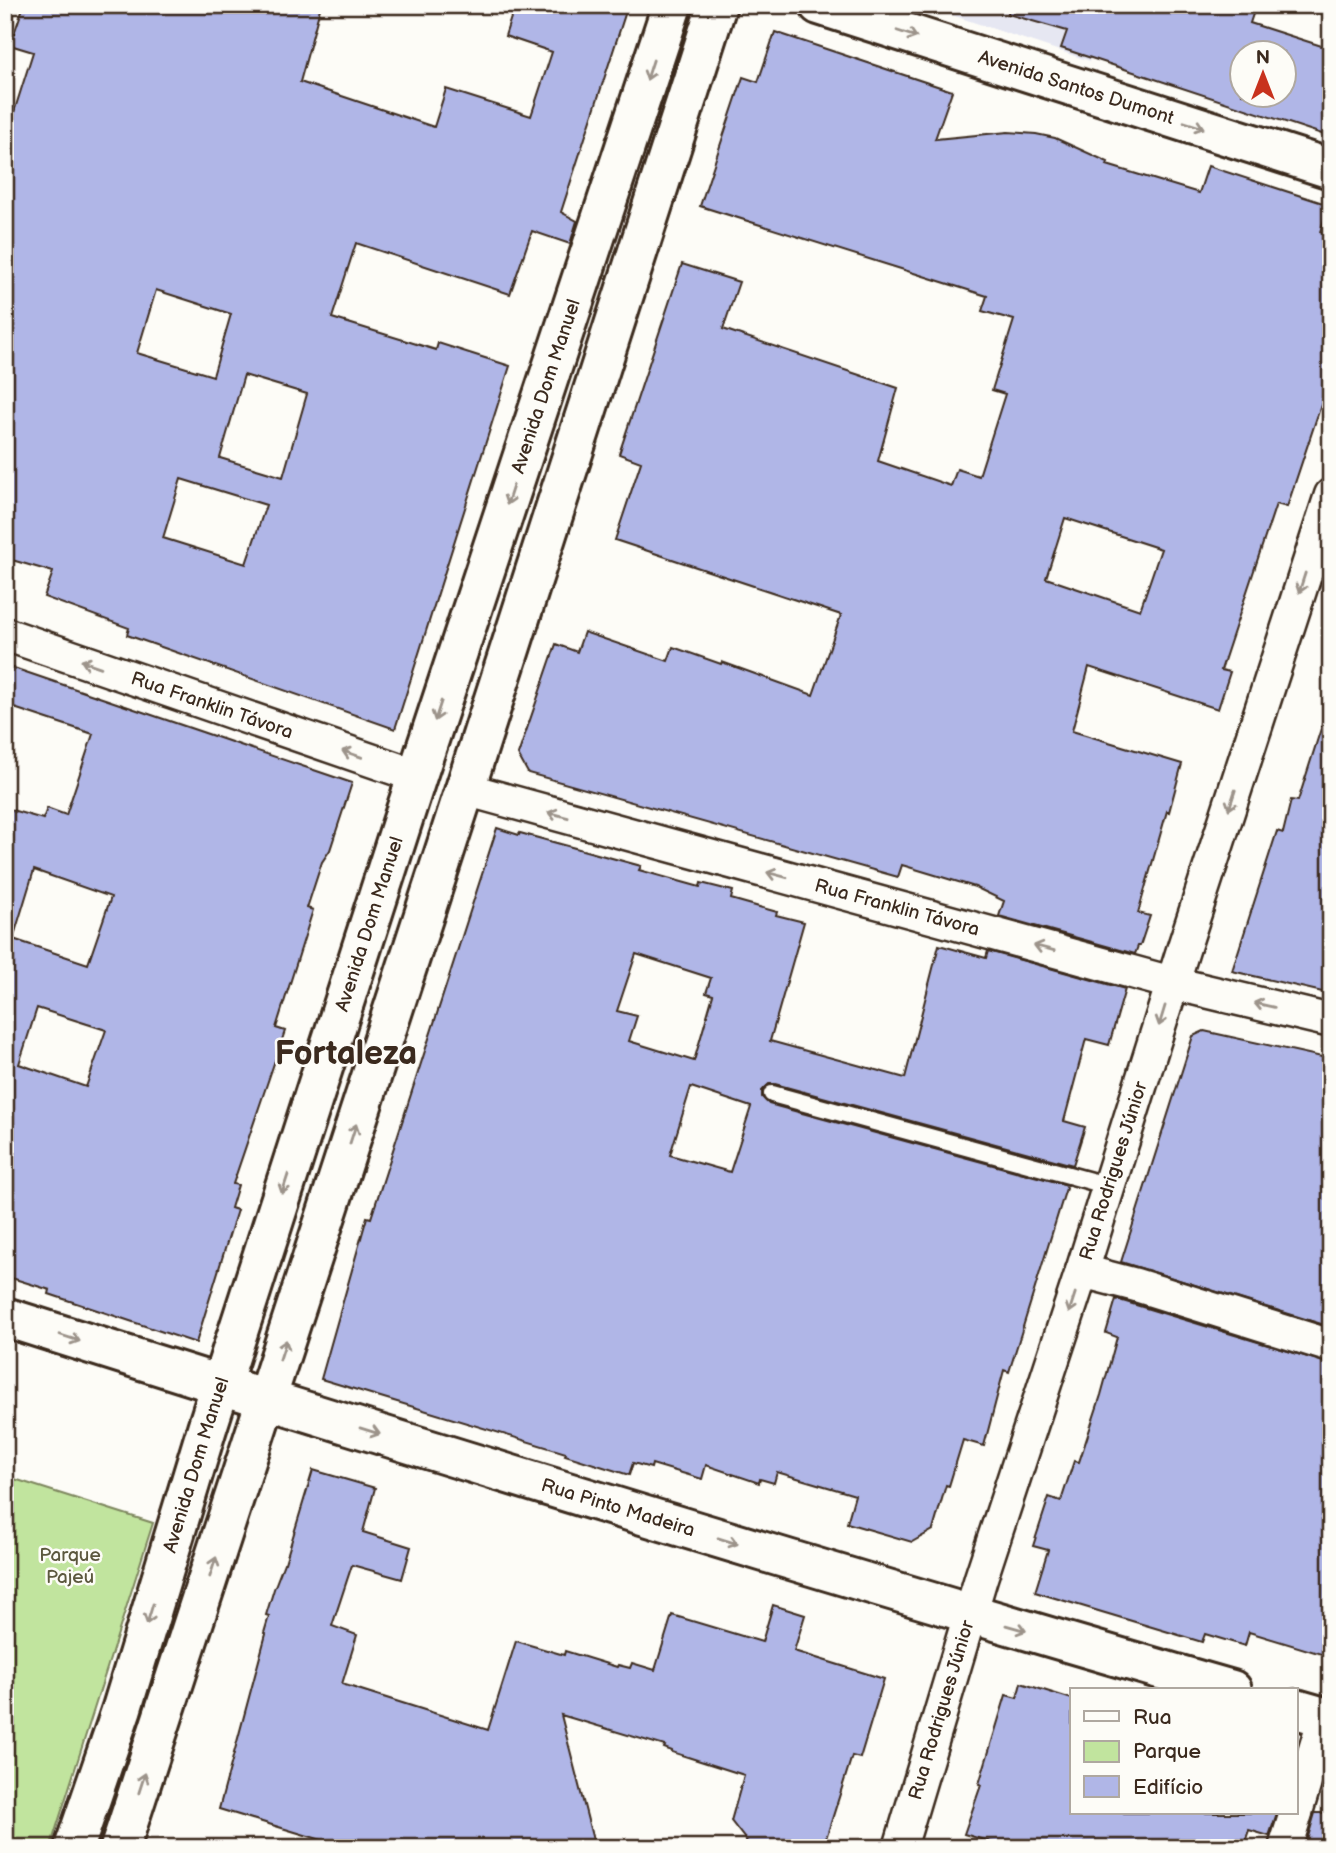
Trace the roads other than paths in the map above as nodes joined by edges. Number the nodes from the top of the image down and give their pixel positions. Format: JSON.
{"nodes":[{"id":1,"x":672,"y":5,"type":"edge"},
{"id":2,"x":717,"y":5,"type":"edge"},
{"id":3,"x":819,"y":5,"type":"edge"},
{"id":4,"x":1331,"y":169,"type":"edge"},
{"id":5,"x":1331,"y":495,"type":"edge"},
{"id":6,"x":5,"y":634,"type":"edge"},
{"id":7,"x":417,"y":776,"type":"junction"},
{"id":8,"x":465,"y":789,"type":"junction"},
{"id":9,"x":1172,"y":983,"type":"junction"},
{"id":10,"x":1331,"y":1021,"type":"edge"},
{"id":11,"x":772,"y":1094,"type":"dead end"},
{"id":12,"x":1109,"y":1186,"type":"junction"},
{"id":13,"x":1082,"y":1271,"type":"junction"},
{"id":14,"x":5,"y":1317,"type":"edge"},
{"id":15,"x":1331,"y":1346,"type":"edge"},
{"id":16,"x":221,"y":1385,"type":"junction"},
{"id":17,"x":267,"y":1400,"type":"junction"},
{"id":18,"x":969,"y":1614,"type":"junction"},
{"id":19,"x":1225,"y":1688,"type":"edge"},
{"id":20,"x":1317,"y":1715,"type":"edge"},
{"id":21,"x":1298,"y":1803,"type":"edge"},
{"id":22,"x":1295,"y":1814,"type":"edge"},
{"id":23,"x":74,"y":1848,"type":"edge"},
{"id":24,"x":121,"y":1848,"type":"edge"},
{"id":25,"x":900,"y":1848,"type":"edge"},
{"id":26,"x":1285,"y":1848,"type":"edge"}],
"edges":[{"from":1,"to":7,"type":"main road","name":"Avenida Dom Manuel","one_way":true},
{"from":2,"to":8,"type":"main road"},
{"from":3,"to":4,"type":"main road","name":"Avenida Santos Dumont","one_way":true},
{"from":5,"to":9,"type":"street","name":"Rua Rodrigues Júnior","one_way":true},
{"from":7,"to":6,"type":"street","name":"Rua Franklin Távora","one_way":true},
{"from":7,"to":16,"type":"main road","name":"Avenida Dom Manuel","one_way":true},
{"from":9,"to":8,"type":"street","name":"Rua Franklin Távora","one_way":true},
{"from":17,"to":8,"type":"main road","one_way":true},
{"from":10,"to":9,"type":"street","name":"Rua Franklin Távora","one_way":true},
{"from":9,"to":12,"type":"street","name":"Rua Rodrigues Júnior","one_way":true},
{"from":11,"to":12,"type":"lane"},
{"from":12,"to":13,"type":"street","name":"Rua Rodrigues Júnior"},
{"from":13,"to":15,"type":"street"},
{"from":13,"to":18,"type":"street","name":"Rua Rodrigues Júnior","one_way":true},
{"from":14,"to":16,"type":"main road","name":"Rua Pinto Madeira","one_way":true},
{"from":16,"to":17,"type":"main road","name":"Rua Pinto Madeira"},
{"from":16,"to":23,"type":"main road","name":"Avenida Dom Manuel","one_way":true},
{"from":17,"to":18,"type":"main road","name":"Rua Pinto Madeira","one_way":true},
{"from":24,"to":17,"type":"main road","one_way":true},
{"from":18,"to":19,"type":"main road","name":"Rua Pinto Madeira","one_way":true},
{"from":18,"to":25,"type":"street","name":"Rua Rodrigues Júnior"},
{"from":20,"to":21,"type":"street"},
{"from":22,"to":26,"type":"street"}]}
